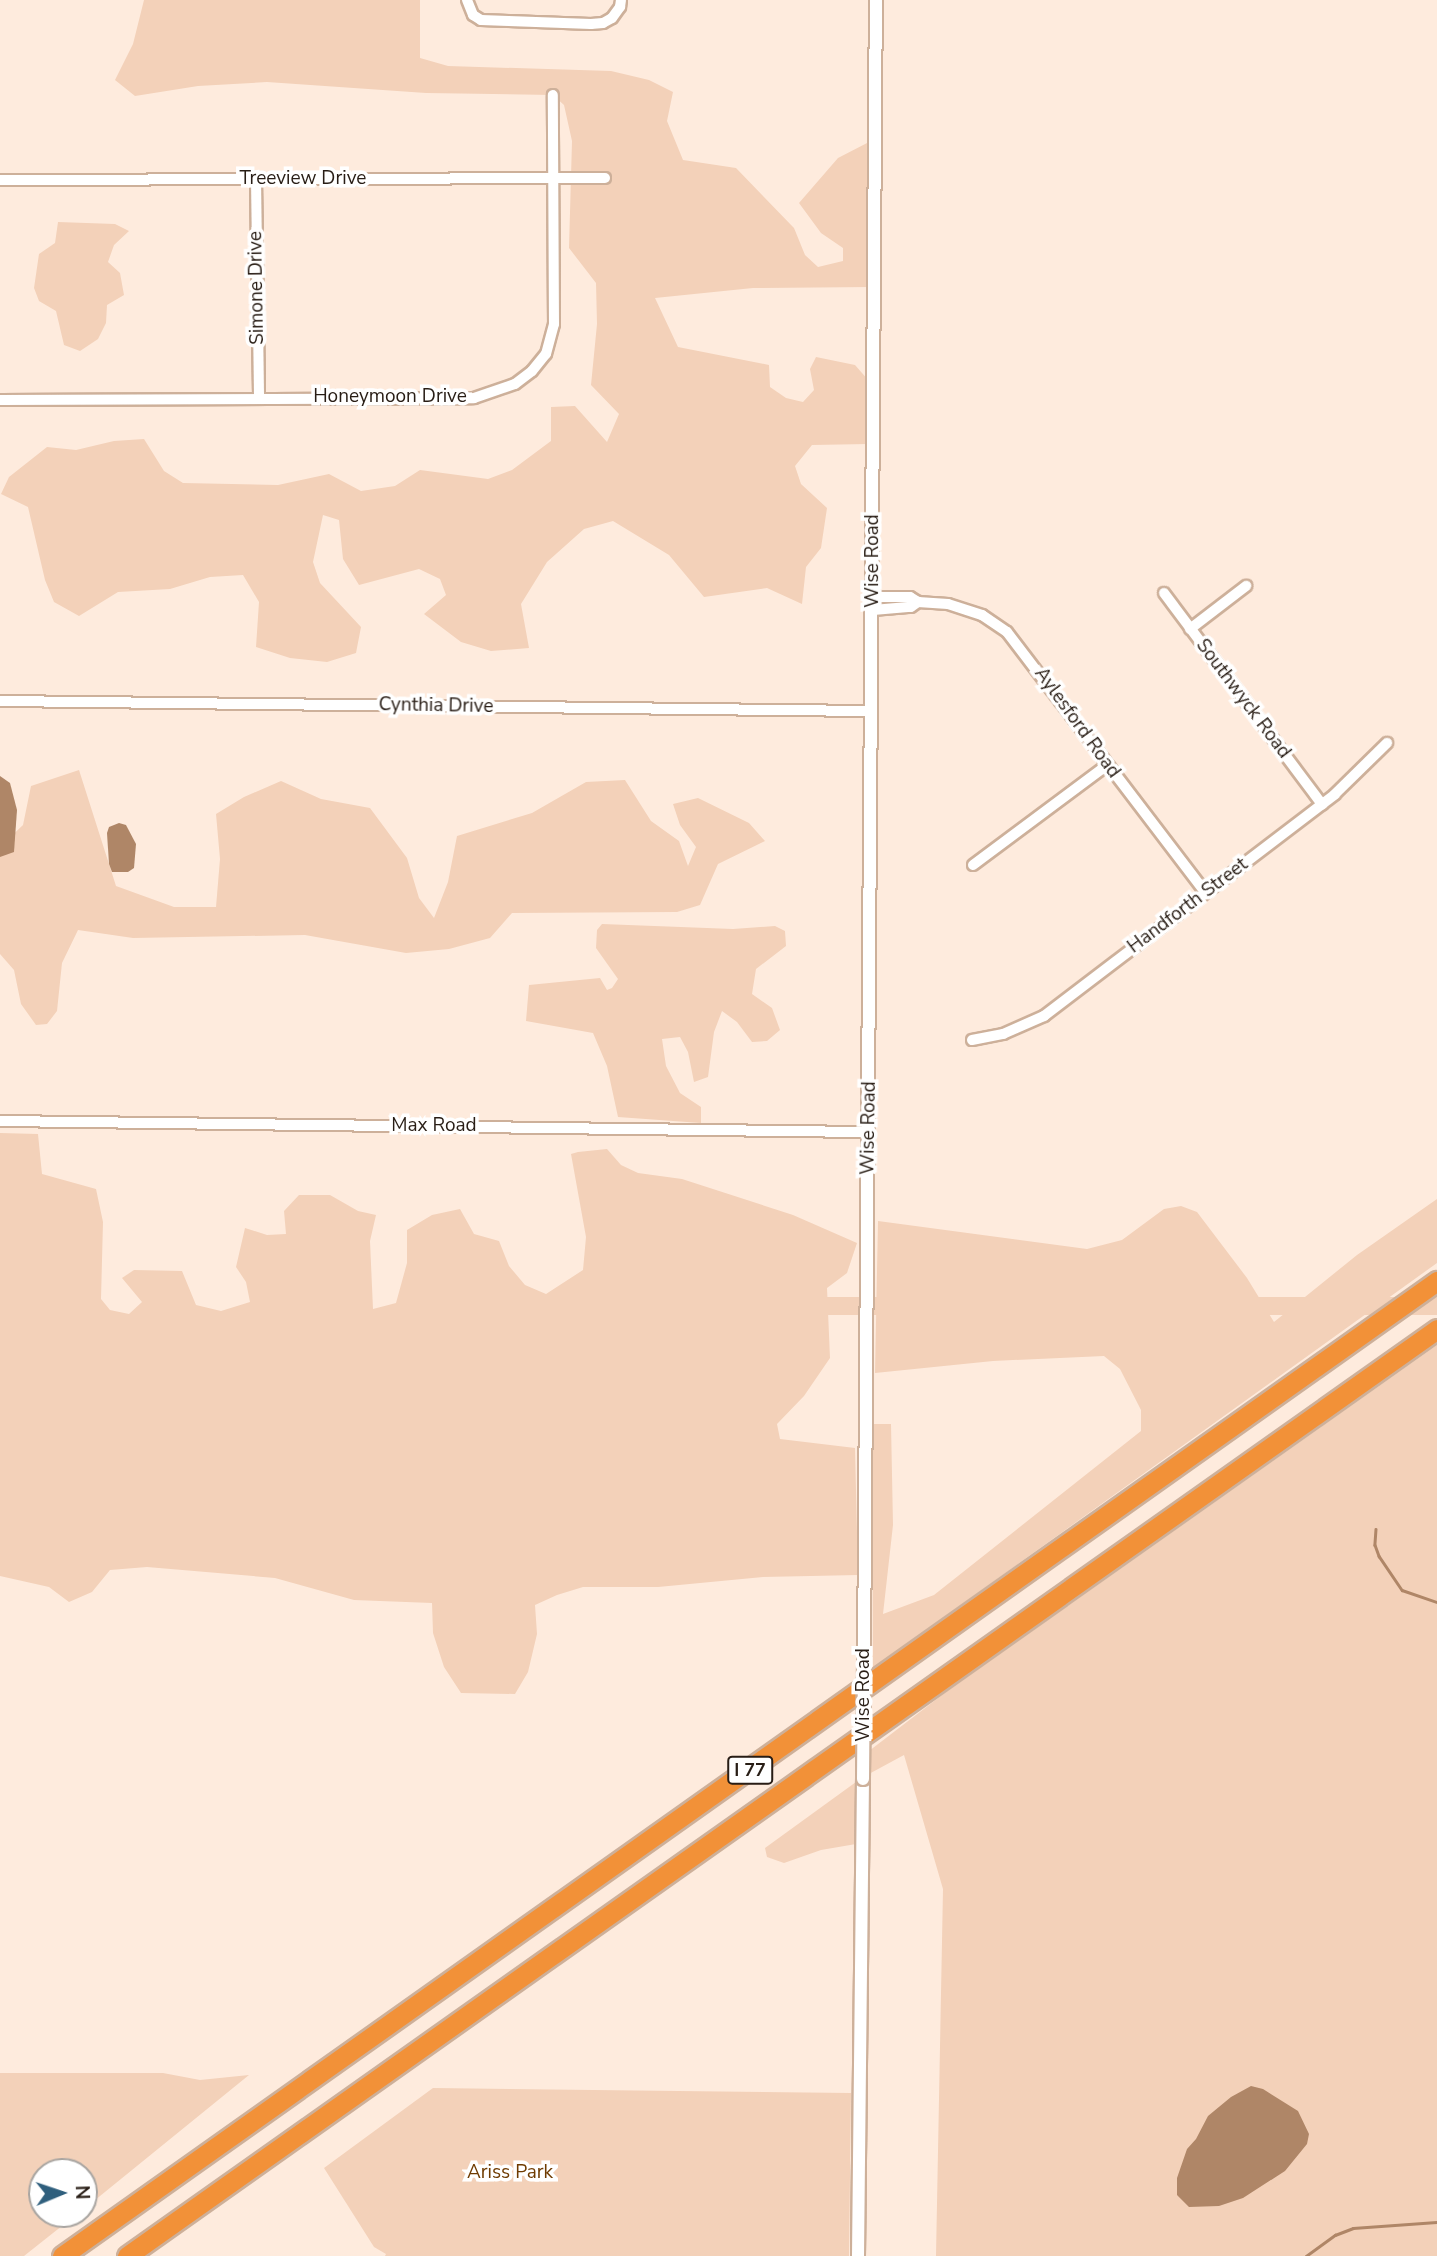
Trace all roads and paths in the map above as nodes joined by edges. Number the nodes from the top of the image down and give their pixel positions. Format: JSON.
{"nodes":[{"id":1,"x":467,"y":0,"type":"edge"},
{"id":2,"x":621,"y":0,"type":"edge"},
{"id":3,"x":876,"y":0,"type":"edge"},
{"id":4,"x":553,"y":95,"type":"dead end"},
{"id":5,"x":555,"y":177,"type":"junction"},
{"id":6,"x":605,"y":178,"type":"dead end"},
{"id":7,"x":256,"y":179,"type":"junction"},
{"id":8,"x":0,"y":180,"type":"edge"},
{"id":9,"x":258,"y":397,"type":"junction"},
{"id":10,"x":0,"y":400,"type":"edge"},
{"id":11,"x":1246,"y":586,"type":"dead end"},
{"id":12,"x":1164,"y":593,"type":"dead end"},
{"id":13,"x":873,"y":604,"type":"junction"},
{"id":14,"x":1190,"y":629,"type":"junction"},
{"id":15,"x":0,"y":701,"type":"edge"},
{"id":16,"x":871,"y":711,"type":"junction"},
{"id":17,"x":1387,"y":743,"type":"dead end"},
{"id":18,"x":1107,"y":765,"type":"junction"},
{"id":19,"x":1322,"y":804,"type":"junction"},
{"id":20,"x":973,"y":865,"type":"dead end"},
{"id":21,"x":1205,"y":892,"type":"junction"},
{"id":22,"x":972,"y":1040,"type":"dead end"},
{"id":23,"x":0,"y":1121,"type":"edge"},
{"id":24,"x":869,"y":1132,"type":"junction"},
{"id":25,"x":1437,"y":1281,"type":"edge"},
{"id":26,"x":1437,"y":1329,"type":"edge"},
{"id":27,"x":62,"y":2256,"type":"edge"},
{"id":28,"x":127,"y":2256,"type":"edge"},
{"id":29,"x":858,"y":2256,"type":"edge"}],
"edges":[{"from":1,"to":2,"type":"street"},
{"from":3,"to":13,"type":"street","name":"Wise Road"},
{"from":4,"to":5,"type":"street","name":"Honeymoon Drive"},
{"from":5,"to":6,"type":"street","name":"Treeview Drive"},
{"from":5,"to":7,"type":"street","name":"Treeview Drive"},
{"from":5,"to":9,"type":"street","name":"Honeymoon Drive"},
{"from":7,"to":8,"type":"street","name":"Treeview Drive"},
{"from":7,"to":9,"type":"street","name":"Simone Drive"},
{"from":9,"to":10,"type":"street","name":"Honeymoon Drive"},
{"from":11,"to":14,"type":"street"},
{"from":12,"to":14,"type":"street","name":"Southwyck Road"},
{"from":13,"to":16,"type":"street","name":"Wise Road"},
{"from":13,"to":18,"type":"street","name":"Aylesford Road"},
{"from":14,"to":19,"type":"street","name":"Southwyck Road"},
{"from":15,"to":16,"type":"street","name":"Cynthia Drive"},
{"from":16,"to":24,"type":"street","name":"Wise Road"},
{"from":17,"to":19,"type":"street","name":"Handforth Street"},
{"from":18,"to":20,"type":"street"},
{"from":18,"to":21,"type":"street","name":"Aylesford Road"},
{"from":19,"to":21,"type":"street","name":"Handforth Street"},
{"from":21,"to":22,"type":"street","name":"Handforth Street"},
{"from":23,"to":24,"type":"street","name":"Max Road"},
{"from":24,"to":29,"type":"street","name":"Wise Road","bridge":true},
{"from":25,"to":27,"type":"highway","number":"I 77"},
{"from":26,"to":28,"type":"highway","number":"I 77"}]}
